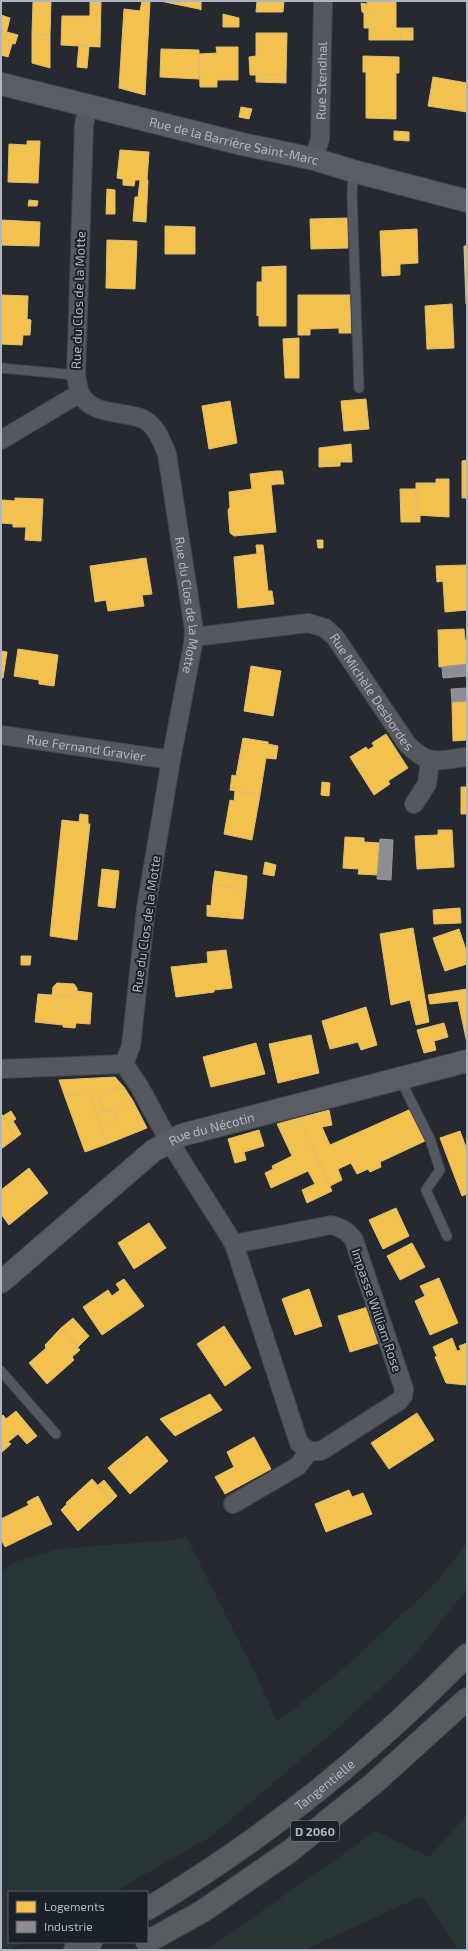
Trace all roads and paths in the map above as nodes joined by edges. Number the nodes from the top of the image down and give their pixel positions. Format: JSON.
{"nodes":[{"id":1,"x":323,"y":1,"type":"edge"},
{"id":2,"x":1,"y":84,"type":"edge"},
{"id":3,"x":88,"y":105,"type":"junction"},
{"id":4,"x":314,"y":159,"type":"junction"},
{"id":5,"x":353,"y":171,"type":"junction"},
{"id":6,"x":467,"y":201,"type":"edge"},
{"id":7,"x":1,"y":368,"type":"edge"},
{"id":8,"x":76,"y":375,"type":"junction"},
{"id":9,"x":359,"y":388,"type":"dead end"},
{"id":10,"x":80,"y":393,"type":"junction"},
{"id":11,"x":1,"y":440,"type":"edge"},
{"id":12,"x":194,"y":637,"type":"junction"},
{"id":13,"x":1,"y":735,"type":"edge"},
{"id":14,"x":467,"y":757,"type":"edge"},
{"id":15,"x":171,"y":760,"type":"junction"},
{"id":16,"x":430,"y":761,"type":"junction"},
{"id":17,"x":414,"y":804,"type":"dead end"},
{"id":18,"x":467,"y":1061,"type":"edge"},
{"id":19,"x":124,"y":1064,"type":"junction"},
{"id":20,"x":1,"y":1069,"type":"edge"},
{"id":21,"x":400,"y":1079,"type":"junction"},
{"id":22,"x":169,"y":1141,"type":"junction"},
{"id":23,"x":447,"y":1236,"type":"dead end"},
{"id":24,"x":234,"y":1244,"type":"junction"},
{"id":25,"x":1,"y":1282,"type":"edge"},
{"id":26,"x":1,"y":1371,"type":"edge"},
{"id":27,"x":56,"y":1434,"type":"dead end"},
{"id":28,"x":309,"y":1451,"type":"junction"},
{"id":29,"x":233,"y":1504,"type":"dead end"},
{"id":30,"x":467,"y":1655,"type":"edge"},
{"id":31,"x":467,"y":1699,"type":"edge"},
{"id":32,"x":148,"y":1908,"type":"edge"},
{"id":33,"x":148,"y":1941,"type":"edge"},
{"id":34,"x":89,"y":1943,"type":"edge"},
{"id":35,"x":145,"y":1943,"type":"edge"},
{"id":36,"x":75,"y":1950,"type":"edge"},
{"id":37,"x":132,"y":1950,"type":"edge"}],
"edges":[{"from":1,"to":4,"type":"street","name":"Rue Stendhal"},
{"from":2,"to":3,"type":"street","name":"Rue de la Barrière Saint-Marc"},
{"from":3,"to":4,"type":"street","name":"Rue de la Barrière Saint-Marc"},
{"from":3,"to":8,"type":"street","name":"Rue du Clos de la Motte"},
{"from":4,"to":5,"type":"street","name":"Rue de la Barrière Saint-Marc"},
{"from":5,"to":6,"type":"street","name":"Rue de la Barrière Saint-Marc"},
{"from":5,"to":9,"type":"lane"},
{"from":7,"to":8,"type":"lane"},
{"from":8,"to":10,"type":"street","name":"Rue du Clos de la Motte"},
{"from":10,"to":11,"type":"street"},
{"from":10,"to":12,"type":"street","name":"Rue du Clos de la Motte"},
{"from":12,"to":15,"type":"street","name":"Rue du Clos de la Motte"},
{"from":12,"to":16,"type":"street","name":"Rue Michèle Desbordes"},
{"from":13,"to":15,"type":"street","name":"Rue Fernand Gravier"},
{"from":14,"to":16,"type":"street"},
{"from":15,"to":19,"type":"street","name":"Rue du Clos de la Motte"},
{"from":16,"to":17,"type":"street"},
{"from":18,"to":21,"type":"street","name":"Rue du Nécotin"},
{"from":19,"to":20,"type":"street"},
{"from":19,"to":22,"type":"street"},
{"from":21,"to":22,"type":"street","name":"Rue du Nécotin"},
{"from":21,"to":23,"type":"lane"},
{"from":22,"to":24,"type":"street"},
{"from":22,"to":25,"type":"street","name":"Rue du Nécotin"},
{"from":24,"to":28,"type":"street"},
{"from":24,"to":28,"type":"street","name":"Impasse William Rose"},
{"from":26,"to":27,"type":"lane"},
{"from":28,"to":29,"type":"street"},
{"from":30,"to":32,"type":"main road","name":"Tangentielle","number":"D 2060"},
{"from":31,"to":33,"type":"main road","number":"D 2060"},
{"from":34,"to":36,"type":"main road"},
{"from":35,"to":37,"type":"main road","number":"D 2060"}]}
